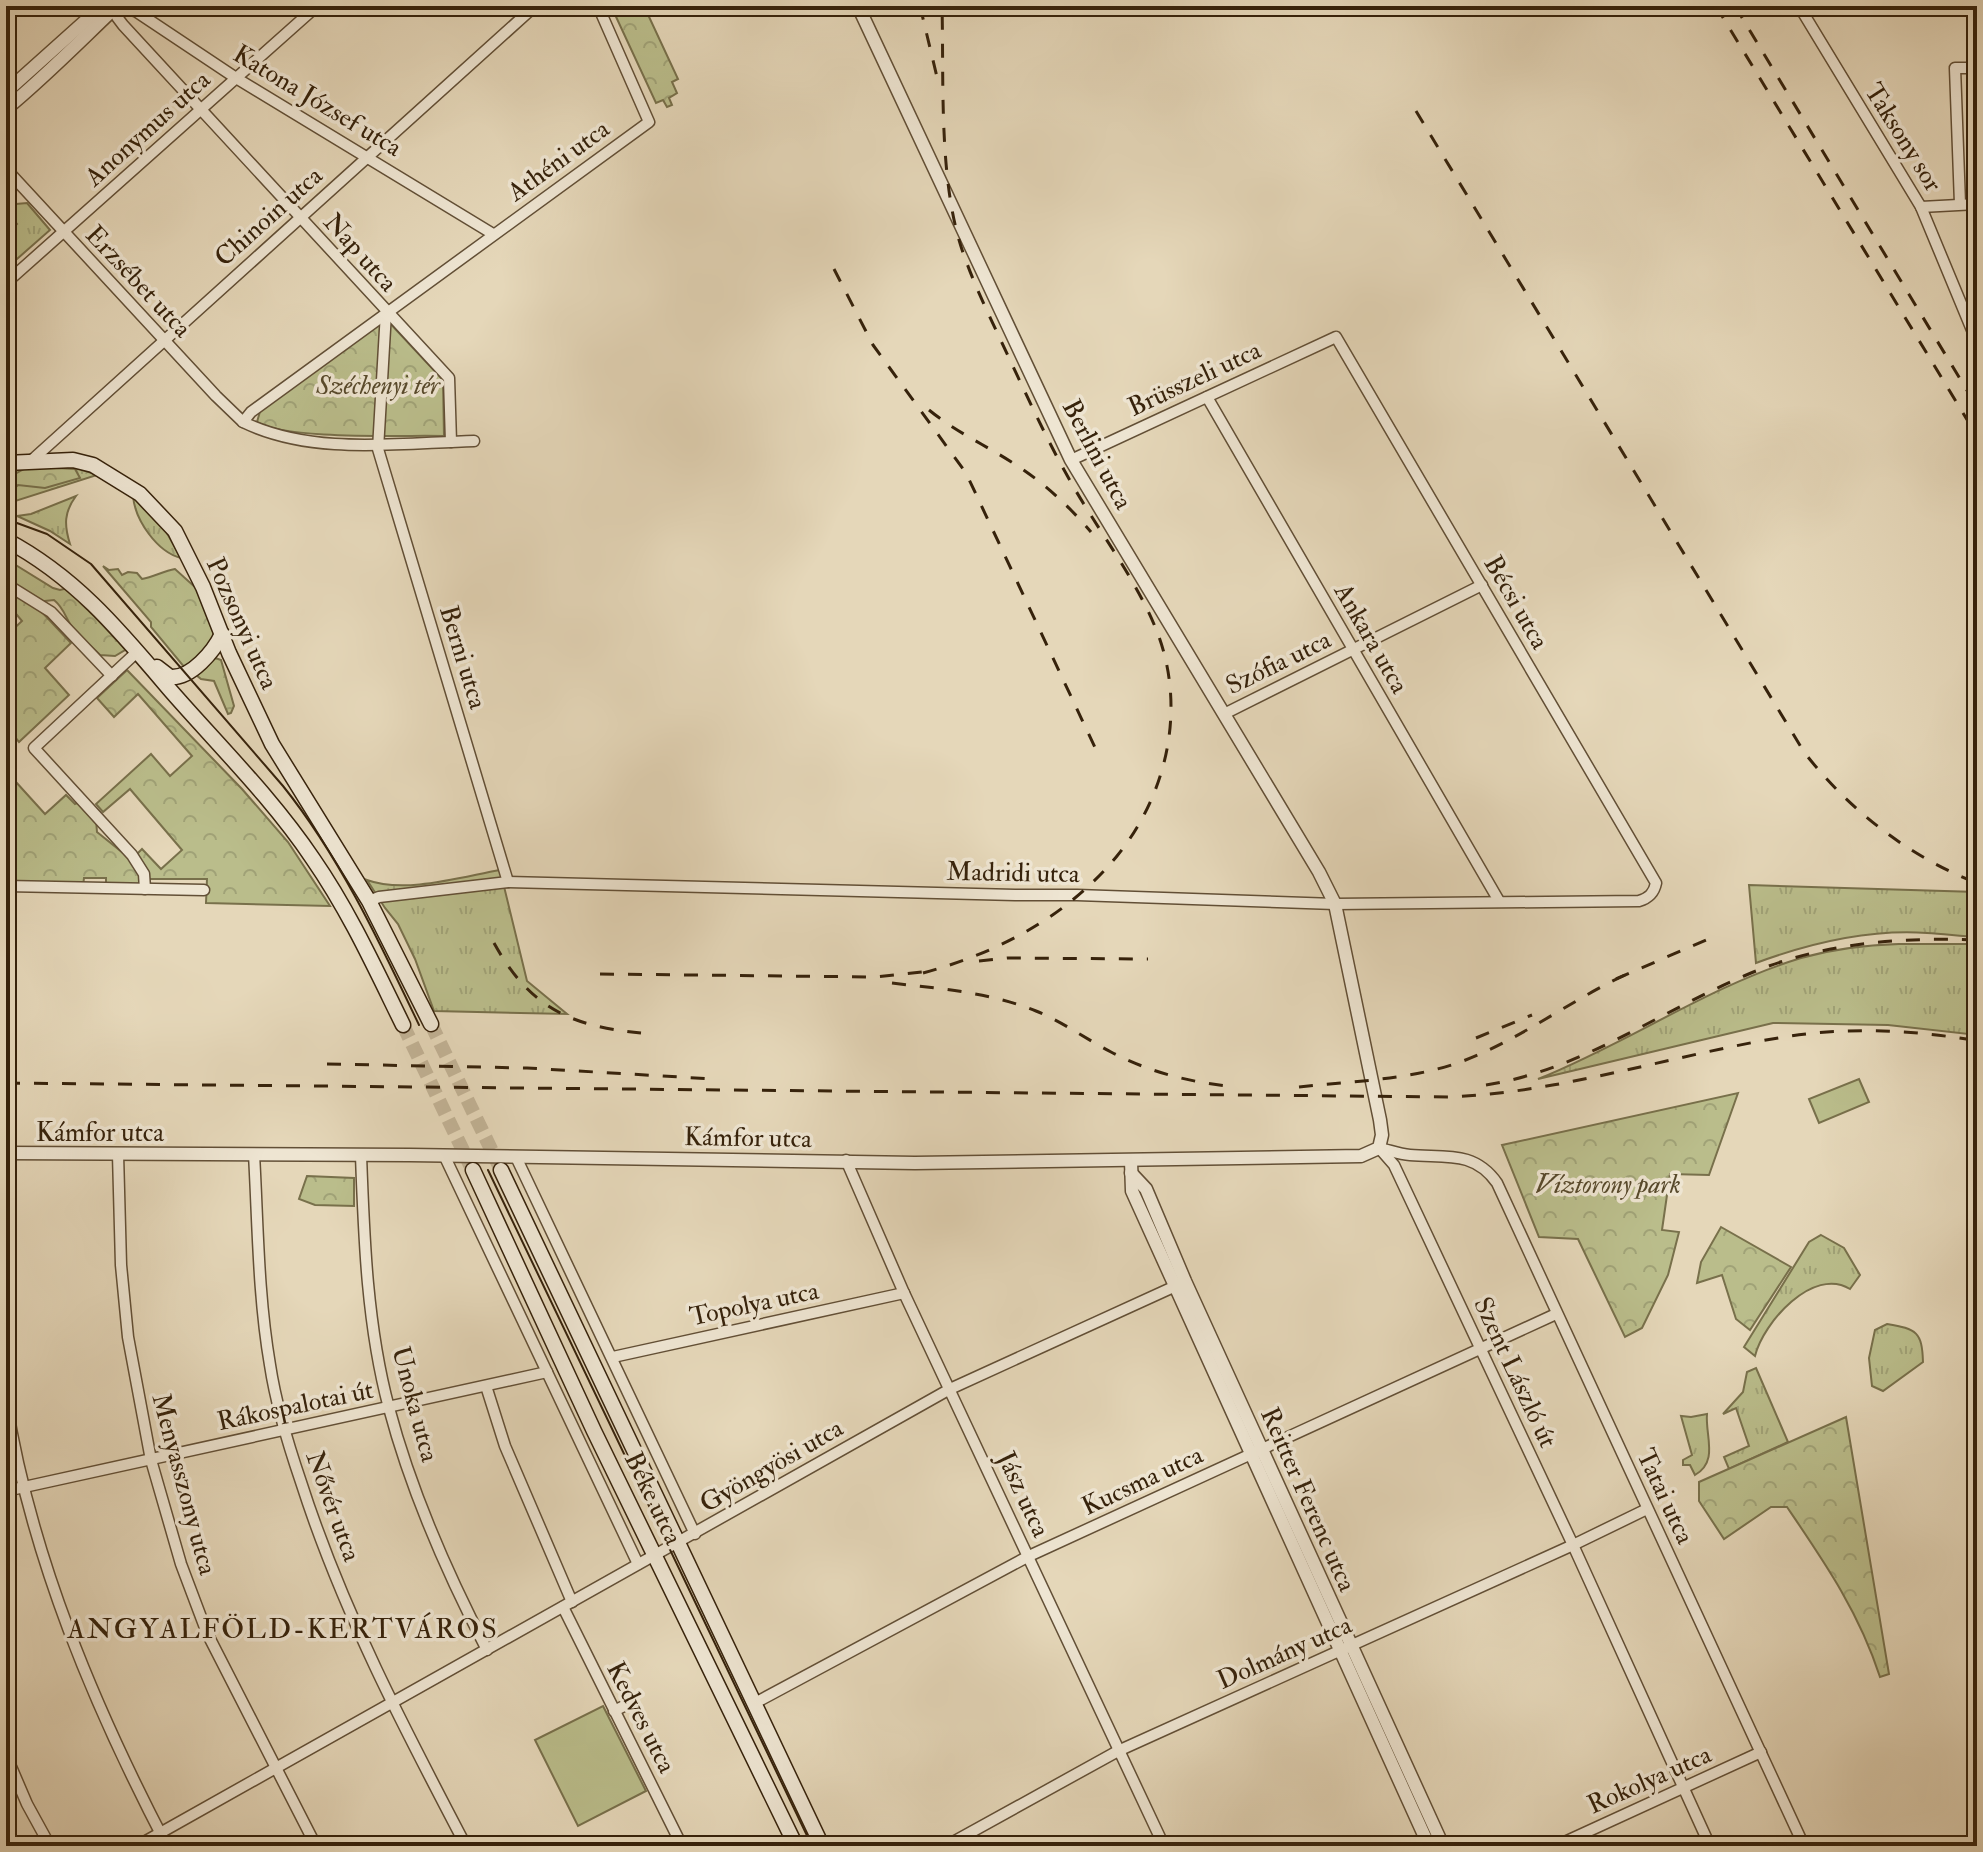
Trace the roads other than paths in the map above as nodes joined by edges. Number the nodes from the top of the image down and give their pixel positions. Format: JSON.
{"nodes":[{"id":1,"x":102,"y":6,"type":"edge"},
{"id":2,"x":118,"y":6,"type":"edge"},
{"id":3,"x":317,"y":6,"type":"edge"},
{"id":4,"x":535,"y":6,"type":"edge"},
{"id":5,"x":598,"y":6,"type":"edge"},
{"id":6,"x":858,"y":6,"type":"edge"},
{"id":7,"x":1799,"y":6,"type":"edge"},
{"id":8,"x":1977,"y":68,"type":"edge"},
{"id":9,"x":236,"y":78,"type":"junction"},
{"id":10,"x":6,"y":92,"type":"edge"},
{"id":11,"x":7,"y":106,"type":"edge"},
{"id":12,"x":201,"y":111,"type":"junction"},
{"id":13,"x":369,"y":156,"type":"junction"},
{"id":14,"x":6,"y":169,"type":"edge"},
{"id":15,"x":1960,"y":204,"type":"junction"},
{"id":16,"x":1977,"y":204,"type":"edge"},
{"id":17,"x":1921,"y":207,"type":"junction"},
{"id":18,"x":300,"y":216,"type":"junction"},
{"id":19,"x":64,"y":232,"type":"junction"},
{"id":20,"x":493,"y":234,"type":"junction"},
{"id":21,"x":6,"y":283,"type":"edge"},
{"id":22,"x":386,"y":312,"type":"junction"},
{"id":23,"x":1336,"y":337,"type":"joint"},
{"id":24,"x":164,"y":340,"type":"junction"},
{"id":25,"x":1976,"y":342,"type":"edge"},
{"id":26,"x":1207,"y":397,"type":"junction"},
{"id":27,"x":243,"y":422,"type":"junction"},
{"id":28,"x":474,"y":441,"type":"dead end"},
{"id":29,"x":451,"y":442,"type":"junction"},
{"id":30,"x":378,"y":445,"type":"junction"},
{"id":31,"x":32,"y":460,"type":"junction"},
{"id":32,"x":1071,"y":460,"type":"junction"},
{"id":33,"x":6,"y":463,"type":"edge"},
{"id":34,"x":6,"y":540,"type":"edge"},
{"id":35,"x":6,"y":584,"type":"edge"},
{"id":36,"x":1482,"y":585,"type":"junction"},
{"id":37,"x":222,"y":634,"type":"junction"},
{"id":38,"x":1353,"y":649,"type":"junction"},
{"id":39,"x":138,"y":651,"type":"junction"},
{"id":40,"x":112,"y":676,"type":"junction"},
{"id":41,"x":1224,"y":714,"type":"junction"},
{"id":42,"x":508,"y":882,"type":"junction"},
{"id":43,"x":6,"y":886,"type":"edge"},
{"id":44,"x":145,"y":889,"type":"junction"},
{"id":45,"x":204,"y":890,"type":"dead end"},
{"id":46,"x":1654,"y":890,"type":"joint"},
{"id":47,"x":369,"y":901,"type":"junction"},
{"id":48,"x":1499,"y":901,"type":"junction"},
{"id":49,"x":1335,"y":904,"type":"junction"},
{"id":50,"x":431,"y":1024,"type":"tunnel mouth"},
{"id":51,"x":403,"y":1025,"type":"tunnel mouth"},
{"id":52,"x":1379,"y":1148,"type":"junction"},
{"id":53,"x":6,"y":1153,"type":"edge"},
{"id":54,"x":118,"y":1154,"type":"junction"},
{"id":55,"x":254,"y":1154,"type":"junction"},
{"id":56,"x":361,"y":1155,"type":"junction"},
{"id":57,"x":444,"y":1155,"type":"junction"},
{"id":58,"x":516,"y":1157,"type":"junction"},
{"id":59,"x":846,"y":1160,"type":"junction"},
{"id":60,"x":1131,"y":1167,"type":"junction"},
{"id":61,"x":1484,"y":1167,"type":"joint"},
{"id":62,"x":473,"y":1170,"type":"tunnel mouth"},
{"id":63,"x":501,"y":1170,"type":"tunnel mouth"},
{"id":64,"x":1180,"y":1284,"type":"junction"},
{"id":65,"x":904,"y":1293,"type":"junction"},
{"id":66,"x":1556,"y":1314,"type":"junction"},
{"id":67,"x":1481,"y":1349,"type":"junction"},
{"id":68,"x":613,"y":1357,"type":"junction"},
{"id":69,"x":547,"y":1372,"type":"junction"},
{"id":70,"x":486,"y":1386,"type":"junction"},
{"id":71,"x":950,"y":1389,"type":"junction"},
{"id":72,"x":6,"y":1400,"type":"edge"},
{"id":73,"x":389,"y":1407,"type":"junction"},
{"id":74,"x":284,"y":1429,"type":"junction"},
{"id":75,"x":1256,"y":1451,"type":"junction"},
{"id":76,"x":151,"y":1460,"type":"junction"},
{"id":77,"x":24,"y":1487,"type":"junction"},
{"id":78,"x":6,"y":1491,"type":"edge"},
{"id":79,"x":1647,"y":1509,"type":"junction"},
{"id":80,"x":695,"y":1534,"type":"junction"},
{"id":81,"x":677,"y":1543,"type":"junction"},
{"id":82,"x":1573,"y":1545,"type":"junction"},
{"id":83,"x":655,"y":1555,"type":"junction"},
{"id":84,"x":1029,"y":1556,"type":"junction"},
{"id":85,"x":638,"y":1564,"type":"junction"},
{"id":86,"x":568,"y":1604,"type":"junction"},
{"id":87,"x":1345,"y":1649,"type":"junction"},
{"id":88,"x":487,"y":1650,"type":"junction"},
{"id":89,"x":632,"y":1702,"type":"dead end"},
{"id":90,"x":755,"y":1703,"type":"junction"},
{"id":91,"x":392,"y":1704,"type":"junction"},
{"id":92,"x":614,"y":1711,"type":"junction"},
{"id":93,"x":1118,"y":1751,"type":"junction"},
{"id":94,"x":1761,"y":1752,"type":"junction"},
{"id":95,"x":6,"y":1755,"type":"edge"},
{"id":96,"x":276,"y":1767,"type":"junction"},
{"id":97,"x":1684,"y":1789,"type":"junction"},
{"id":98,"x":161,"y":1833,"type":"junction"},
{"id":99,"x":50,"y":1846,"type":"edge"},
{"id":100,"x":137,"y":1846,"type":"edge"},
{"id":101,"x":167,"y":1846,"type":"edge"},
{"id":102,"x":316,"y":1846,"type":"edge"},
{"id":103,"x":466,"y":1846,"type":"edge"},
{"id":104,"x":682,"y":1846,"type":"edge"},
{"id":105,"x":796,"y":1846,"type":"edge"},
{"id":106,"x":822,"y":1846,"type":"edge"},
{"id":107,"x":946,"y":1846,"type":"edge"},
{"id":108,"x":1164,"y":1846,"type":"edge"},
{"id":109,"x":1429,"y":1846,"type":"edge"},
{"id":110,"x":1443,"y":1846,"type":"edge"},
{"id":111,"x":1556,"y":1846,"type":"edge"},
{"id":112,"x":1710,"y":1846,"type":"edge"},
{"id":113,"x":1804,"y":1846,"type":"edge"}],
"edges":[{"from":1,"to":10,"type":"street"},
{"from":2,"to":9,"type":"street","name":"Katona József utca"},
{"from":2,"to":11,"type":"street"},
{"from":2,"to":12,"type":"street","name":"Nap utca"},
{"from":3,"to":9,"type":"street","name":"Anonymus utca"},
{"from":4,"to":13,"type":"street","name":"Chinoin utca"},
{"from":5,"to":20,"type":"street","name":"Athéni utca"},
{"from":6,"to":32,"type":"street","name":"Berlini utca"},
{"from":7,"to":17,"type":"street","name":"Taksony sor"},
{"from":8,"to":15,"type":"street"},
{"from":9,"to":12,"type":"street","name":"Anonymus utca"},
{"from":9,"to":13,"type":"street","name":"Katona József utca"},
{"from":12,"to":18,"type":"street","name":"Nap utca"},
{"from":12,"to":19,"type":"street","name":"Anonymus utca"},
{"from":13,"to":18,"type":"street","name":"Chinoin utca"},
{"from":13,"to":20,"type":"street","name":"Katona József utca"},
{"from":14,"to":19,"type":"street","name":"Erzsébet utca"},
{"from":15,"to":16,"type":"street"},
{"from":15,"to":17,"type":"street"},
{"from":17,"to":25,"type":"street","name":"Taksony sor"},
{"from":18,"to":22,"type":"street","name":"Nap utca"},
{"from":18,"to":24,"type":"street","name":"Chinoin utca"},
{"from":19,"to":21,"type":"street","name":"Anonymus utca"},
{"from":19,"to":24,"type":"street","name":"Erzsébet utca"},
{"from":20,"to":22,"type":"street"},
{"from":22,"to":27,"type":"street"},
{"from":22,"to":29,"type":"street"},
{"from":22,"to":30,"type":"street"},
{"from":23,"to":26,"type":"street","name":"Brüsszeli utca"},
{"from":23,"to":36,"type":"street","name":"Bécsi utca"},
{"from":24,"to":27,"type":"street","name":"Erzsébet utca"},
{"from":24,"to":31,"type":"street","name":"Chinoin utca"},
{"from":26,"to":32,"type":"street","name":"Brüsszeli utca"},
{"from":26,"to":38,"type":"street","name":"Ankara utca"},
{"from":27,"to":30,"type":"street"},
{"from":28,"to":29,"type":"street"},
{"from":29,"to":30,"type":"street"},
{"from":30,"to":42,"type":"street","name":"Berni utca"},
{"from":31,"to":33,"type":"main road","name":"Pozsonyi utca"},
{"from":31,"to":37,"type":"main road","name":"Pozsonyi utca"},
{"from":32,"to":41,"type":"street","name":"Berlini utca"},
{"from":34,"to":39,"type":"main road"},
{"from":35,"to":40,"type":"street"},
{"from":36,"to":38,"type":"street","name":"Szófia utca"},
{"from":36,"to":46,"type":"street","name":"Bécsi utca"},
{"from":37,"to":39,"type":"main road"},
{"from":37,"to":47,"type":"main road","name":"Pozsonyi utca"},
{"from":38,"to":41,"type":"street","name":"Szófia utca"},
{"from":38,"to":48,"type":"street","name":"Ankara utca"},
{"from":39,"to":40,"type":"street"},
{"from":39,"to":51,"type":"main road"},
{"from":40,"to":44,"type":"street"},
{"from":41,"to":49,"type":"street","name":"Berlini utca"},
{"from":42,"to":47,"type":"street","name":"Madridi utca"},
{"from":42,"to":49,"type":"street","name":"Madridi utca"},
{"from":43,"to":44,"type":"street"},
{"from":44,"to":45,"type":"street"},
{"from":46,"to":48,"type":"street","name":"Madridi utca"},
{"from":47,"to":50,"type":"main road"},
{"from":48,"to":49,"type":"street","name":"Madridi utca"},
{"from":49,"to":52,"type":"street"},
{"from":52,"to":60,"type":"street","name":"Kámfor utca"},
{"from":52,"to":61,"type":"street","name":"Kámfor utca"},
{"from":52,"to":67,"type":"street","name":"Szent László út"},
{"from":53,"to":54,"type":"street","name":"Kámfor utca"},
{"from":54,"to":55,"type":"street","name":"Kámfor utca"},
{"from":54,"to":76,"type":"street","name":"Menyasszony utca"},
{"from":55,"to":56,"type":"street","name":"Kámfor utca"},
{"from":55,"to":74,"type":"street","name":"Nővér utca"},
{"from":56,"to":57,"type":"street","name":"Kámfor utca"},
{"from":56,"to":73,"type":"street","name":"Unoka utca"},
{"from":57,"to":58,"type":"street","name":"Kámfor utca"},
{"from":57,"to":69,"type":"street","name":"Béke utca"},
{"from":58,"to":59,"type":"street","name":"Kámfor utca"},
{"from":58,"to":68,"type":"street","name":"Béke utca"},
{"from":59,"to":60,"type":"street","name":"Kámfor utca"},
{"from":59,"to":65,"type":"street","name":"Jász utca"},
{"from":60,"to":64,"type":"street","name":"Reitter Ferenc utca"},
{"from":61,"to":66,"type":"street","name":"Tatai utca"},
{"from":62,"to":83,"type":"main road","name":"Béke utca"},
{"from":63,"to":81,"type":"main road","name":"Béke utca"},
{"from":64,"to":71,"type":"street","name":"Gyöngyösi utca"},
{"from":64,"to":75,"type":"street","name":"Reitter Ferenc utca"},
{"from":65,"to":68,"type":"street","name":"Topolya utca"},
{"from":65,"to":71,"type":"street","name":"Jász utca"},
{"from":66,"to":67,"type":"street","name":"Kucsma utca"},
{"from":66,"to":79,"type":"street","name":"Tatai utca"},
{"from":67,"to":75,"type":"street","name":"Kucsma utca"},
{"from":67,"to":82,"type":"street","name":"Szent László út"},
{"from":68,"to":80,"type":"street","name":"Béke utca"},
{"from":69,"to":70,"type":"street","name":"Rákospalotai út"},
{"from":69,"to":85,"type":"street","name":"Béke utca"},
{"from":70,"to":73,"type":"street","name":"Rákospalotai út"},
{"from":70,"to":86,"type":"street","name":"Kedves utca"},
{"from":71,"to":80,"type":"street","name":"Gyöngyösi utca"},
{"from":71,"to":84,"type":"street","name":"Jász utca"},
{"from":72,"to":77,"type":"street"},
{"from":73,"to":74,"type":"street","name":"Rákospalotai út"},
{"from":73,"to":88,"type":"street","name":"Unoka utca"},
{"from":74,"to":76,"type":"street","name":"Rákospalotai út"},
{"from":74,"to":91,"type":"street","name":"Nővér utca"},
{"from":75,"to":84,"type":"street","name":"Kucsma utca"},
{"from":75,"to":87,"type":"street","name":"Reitter Ferenc utca"},
{"from":76,"to":77,"type":"street","name":"Rákospalotai út"},
{"from":76,"to":96,"type":"street","name":"Menyasszony utca"},
{"from":77,"to":78,"type":"street","name":"Rákospalotai út"},
{"from":77,"to":98,"type":"street"},
{"from":79,"to":82,"type":"street","name":"Dolmány utca"},
{"from":79,"to":94,"type":"street","name":"Tatai utca"},
{"from":80,"to":81,"type":"street","name":"Gyöngyösi utca"},
{"from":81,"to":83,"type":"street","name":"Gyöngyösi utca"},
{"from":81,"to":90,"type":"main road","name":"Béke utca"},
{"from":82,"to":87,"type":"street","name":"Dolmány utca"},
{"from":82,"to":97,"type":"street","name":"Szent László út"},
{"from":83,"to":85,"type":"street","name":"Gyöngyösi utca"},
{"from":83,"to":105,"type":"main road","name":"Béke utca"},
{"from":84,"to":90,"type":"street","name":"Kucsma utca"},
{"from":84,"to":93,"type":"street","name":"Jász utca"},
{"from":85,"to":86,"type":"street","name":"Gyöngyösi utca"},
{"from":86,"to":88,"type":"street","name":"Gyöngyösi utca"},
{"from":86,"to":92,"type":"street","name":"Kedves utca"},
{"from":87,"to":93,"type":"street","name":"Dolmány utca"},
{"from":87,"to":109,"type":"street","name":"Reitter Ferenc utca"},
{"from":87,"to":110,"type":"street","name":"Reitter Ferenc utca"},
{"from":88,"to":91,"type":"street","name":"Gyöngyösi utca"},
{"from":89,"to":92,"type":"street"},
{"from":90,"to":106,"type":"main road","name":"Béke utca"},
{"from":91,"to":96,"type":"street","name":"Gyöngyösi utca"},
{"from":91,"to":103,"type":"street","name":"Nővér utca"},
{"from":92,"to":104,"type":"street","name":"Kedves utca"},
{"from":93,"to":107,"type":"street","name":"Dolmány utca"},
{"from":93,"to":108,"type":"street","name":"Jász utca"},
{"from":94,"to":97,"type":"street","name":"Rokolya utca"},
{"from":94,"to":113,"type":"street","name":"Tatai utca"},
{"from":95,"to":99,"type":"street"},
{"from":96,"to":98,"type":"street","name":"Gyöngyösi utca"},
{"from":96,"to":102,"type":"street","name":"Menyasszony utca"},
{"from":97,"to":111,"type":"street","name":"Rokolya utca"},
{"from":97,"to":112,"type":"street","name":"Szent László út"},
{"from":98,"to":100,"type":"street","name":"Gyöngyösi utca"},
{"from":98,"to":101,"type":"street"}]}
